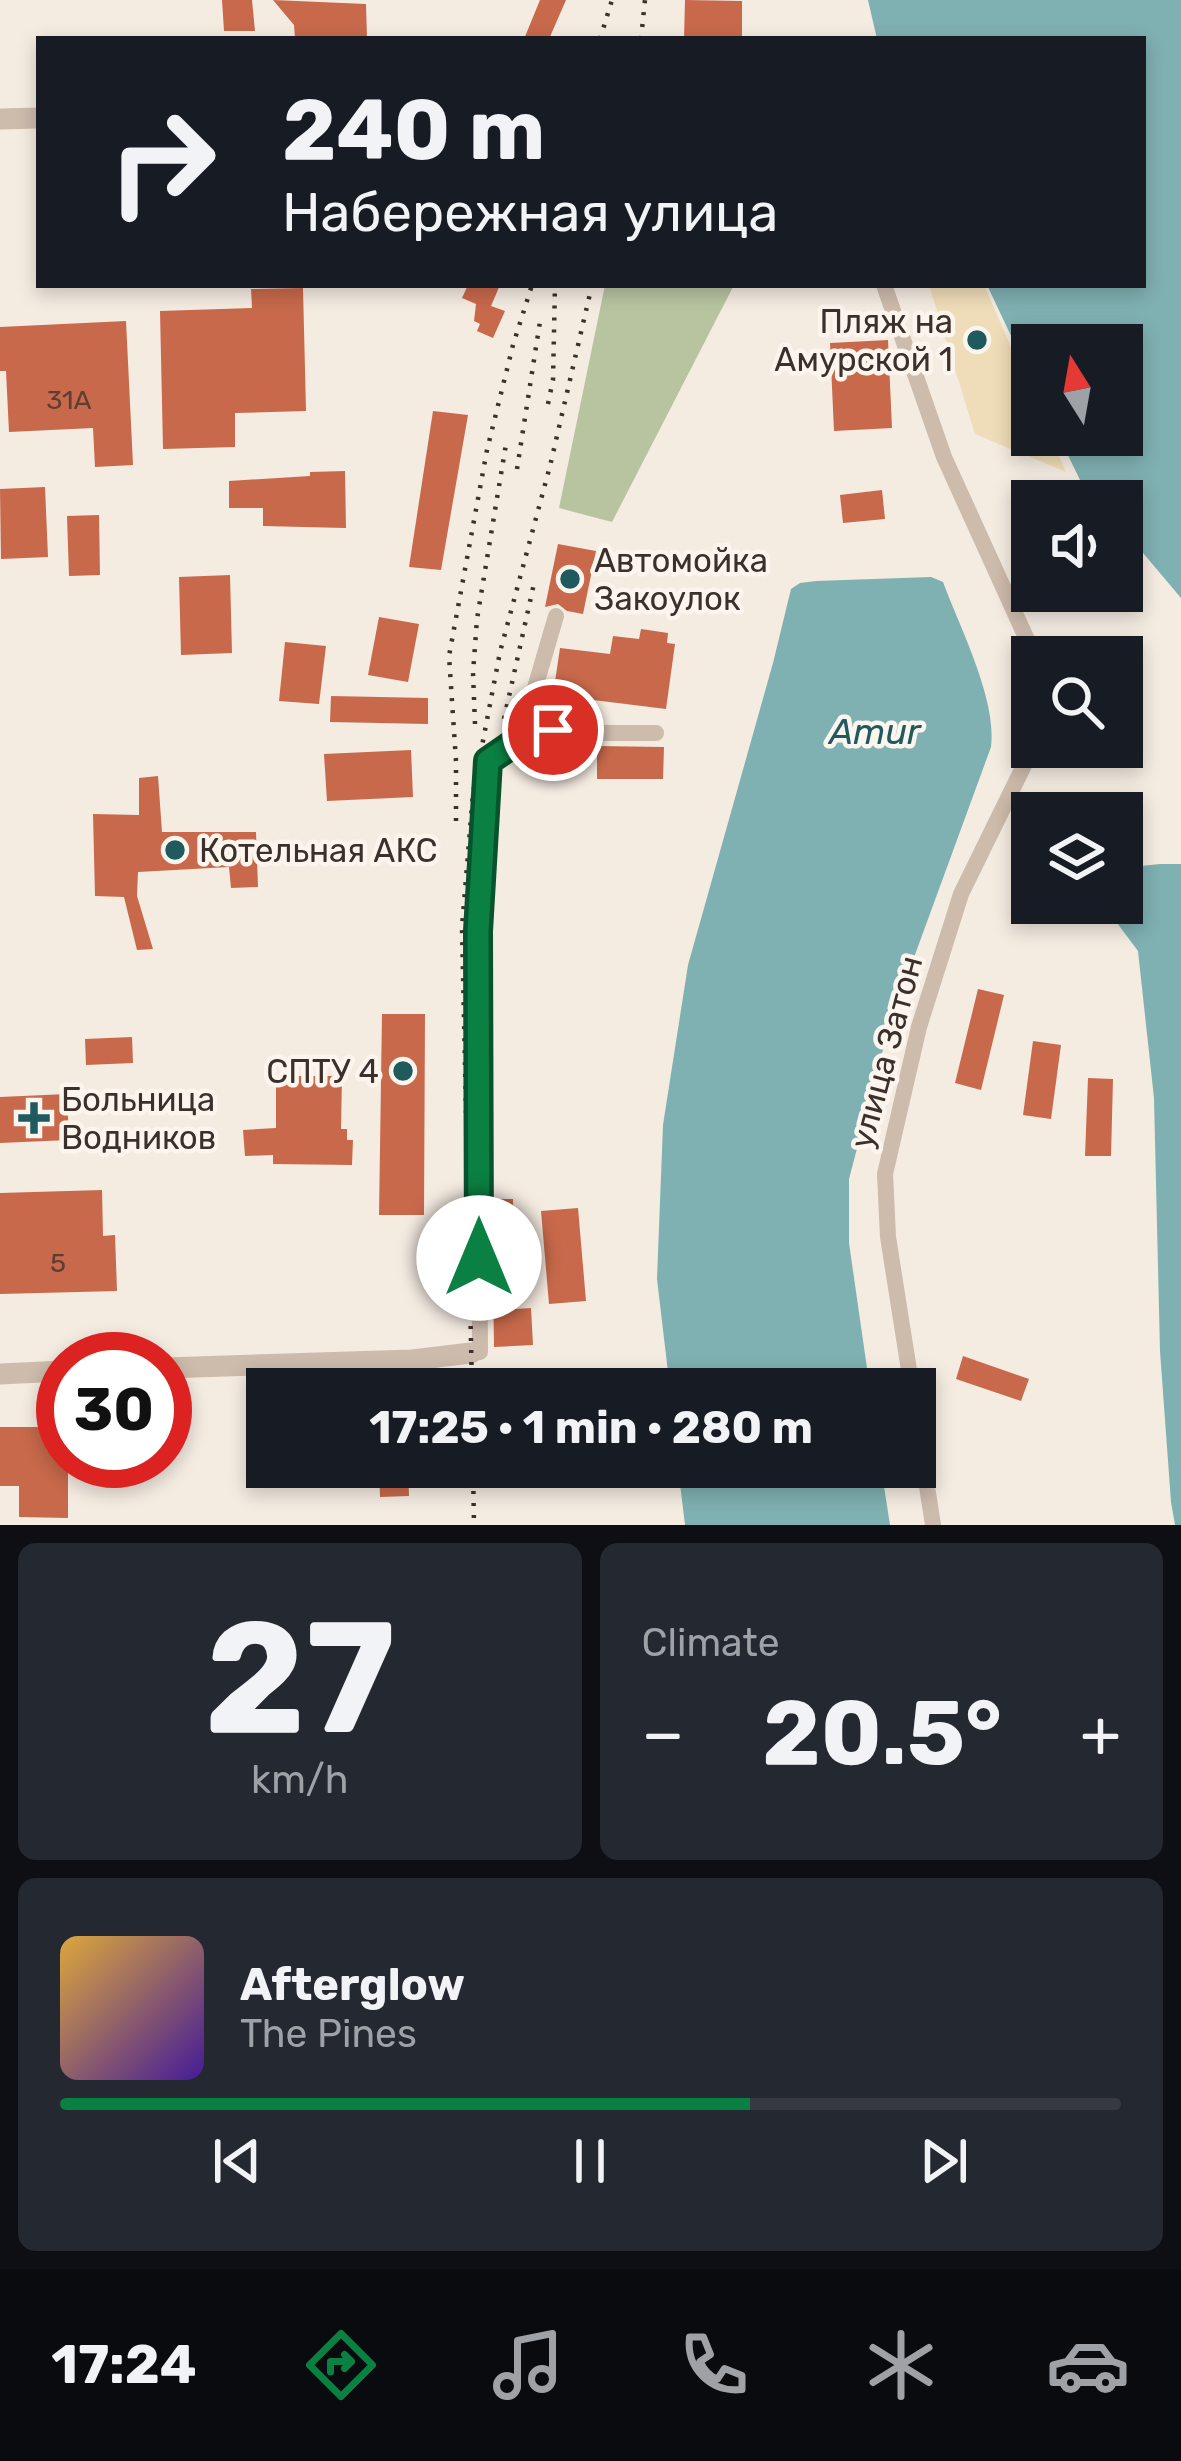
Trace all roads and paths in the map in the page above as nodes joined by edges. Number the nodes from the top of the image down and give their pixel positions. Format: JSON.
{"nodes":[{"id":1,"x":36,"y":118,"type":"edge"},
{"id":2,"x":0,"y":119,"type":"edge"},
{"id":3,"x":885,"y":288,"type":"edge"},
{"id":4,"x":556,"y":616,"type":"dead end"},
{"id":5,"x":1024,"y":636,"type":"edge"},
{"id":6,"x":656,"y":734,"type":"dead end"},
{"id":7,"x":520,"y":739,"type":"junction"},
{"id":8,"x":1024,"y":768,"type":"edge"},
{"id":9,"x":471,"y":1353,"type":"joint"},
{"id":10,"x":192,"y":1367,"type":"edge"},
{"id":11,"x":909,"y":1368,"type":"edge"},
{"id":12,"x":36,"y":1373,"type":"edge"},
{"id":13,"x":0,"y":1374,"type":"edge"},
{"id":14,"x":927,"y":1488,"type":"edge"},
{"id":15,"x":933,"y":1525,"type":"edge"}],
"edges":[{"from":1,"to":2,"type":"street"},
{"from":3,"to":5,"type":"street"},
{"from":4,"to":7,"type":"street"},
{"from":6,"to":7,"type":"street"},
{"from":7,"to":9,"type":"street"},
{"from":8,"to":11,"type":"street","name":"улица Затон"},
{"from":9,"to":10,"type":"street"},
{"from":12,"to":13,"type":"street"},
{"from":14,"to":15,"type":"street"}]}
